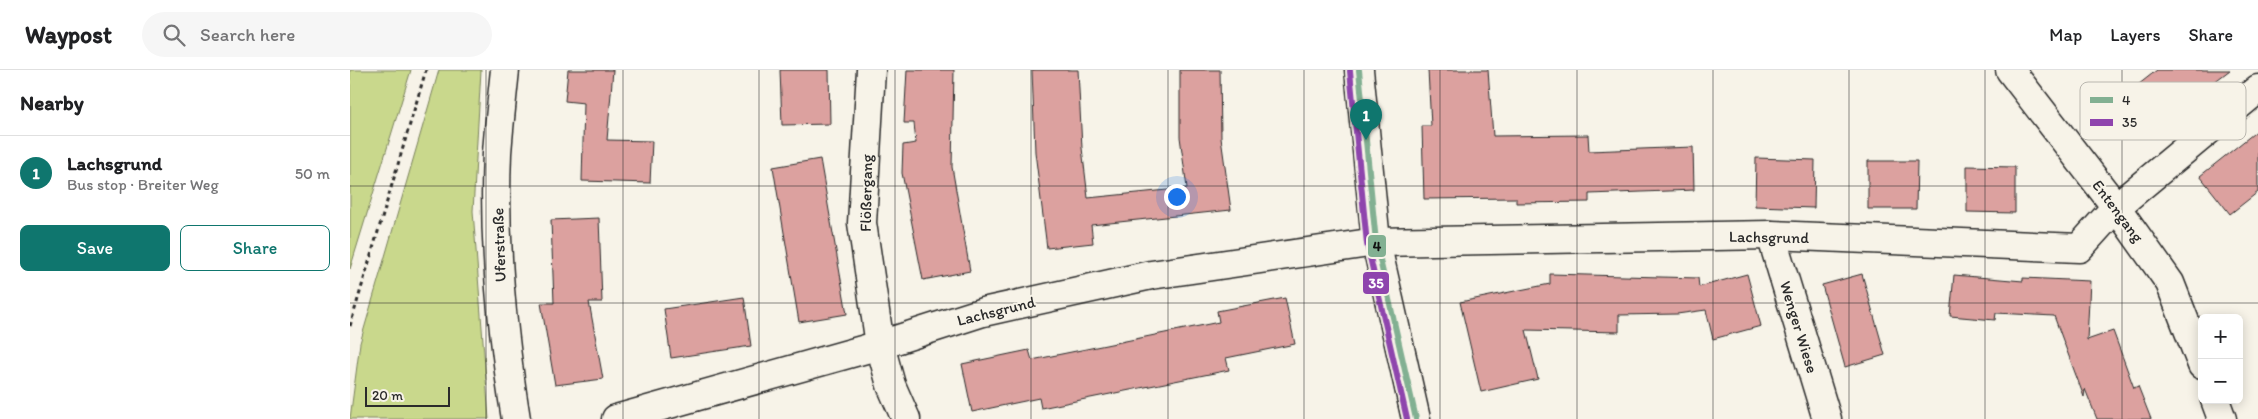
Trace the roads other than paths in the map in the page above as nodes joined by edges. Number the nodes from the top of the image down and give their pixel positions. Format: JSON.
{"nodes":[{"id":1,"x":504,"y":70,"type":"edge"},
{"id":2,"x":871,"y":70,"type":"edge"},
{"id":3,"x":1359,"y":70,"type":"edge"},
{"id":4,"x":2010,"y":70,"type":"edge"},
{"id":5,"x":2258,"y":89,"type":"edge"},
{"id":6,"x":2246,"y":99,"type":"edge"},
{"id":7,"x":2197,"y":140,"type":"edge"},
{"id":8,"x":2116,"y":207,"type":"junction"},
{"id":9,"x":1771,"y":235,"type":"junction"},
{"id":10,"x":1376,"y":242,"type":"junction"},
{"id":11,"x":880,"y":345,"type":"junction"},
{"id":12,"x":2200,"y":359,"type":"edge"},
{"id":13,"x":2216,"y":404,"type":"edge"},
{"id":14,"x":516,"y":419,"type":"edge"},
{"id":15,"x":616,"y":419,"type":"edge"},
{"id":16,"x":906,"y":419,"type":"edge"},
{"id":17,"x":1416,"y":419,"type":"edge"},
{"id":18,"x":1827,"y":419,"type":"edge"},
{"id":19,"x":2222,"y":419,"type":"edge"}],
"edges":[{"from":1,"to":14,"type":"street","name":"Uferstraße"},
{"from":2,"to":11,"type":"street","name":"Flößergang"},
{"from":3,"to":10,"type":"street"},
{"from":4,"to":8,"type":"street","name":"Entengang"},
{"from":5,"to":6,"type":"street"},
{"from":7,"to":8,"type":"street"},
{"from":8,"to":9,"type":"street","name":"Lachsgrund"},
{"from":8,"to":12,"type":"street","name":"Entengang"},
{"from":9,"to":10,"type":"street","name":"Lachsgrund"},
{"from":9,"to":18,"type":"street","name":"Wenger Wiese"},
{"from":10,"to":11,"type":"street","name":"Lachsgrund"},
{"from":10,"to":17,"type":"street"},
{"from":11,"to":15,"type":"street","name":"Lachsgrund"},
{"from":11,"to":16,"type":"street","name":"Flößergang"},
{"from":13,"to":19,"type":"street"}]}
